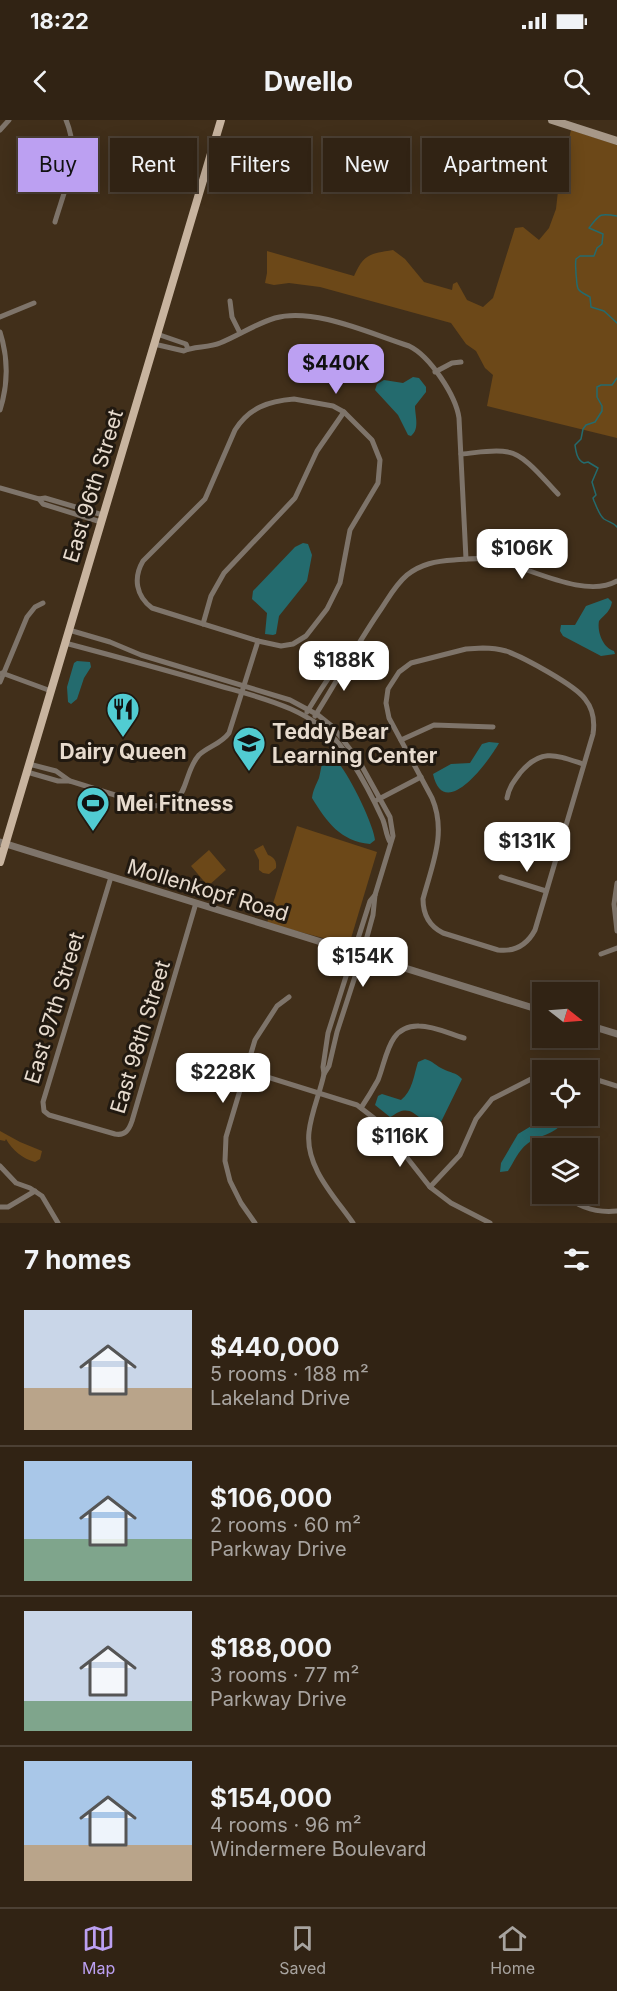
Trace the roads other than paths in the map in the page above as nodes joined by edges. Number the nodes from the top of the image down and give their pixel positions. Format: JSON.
{"nodes":[{"id":1,"x":9,"y":120,"type":"edge"},
{"id":2,"x":66,"y":120,"type":"edge"},
{"id":3,"x":221,"y":120,"type":"edge"},
{"id":4,"x":552,"y":120,"type":"edge"},
{"id":5,"x":0,"y":130,"type":"edge"},
{"id":6,"x":617,"y":141,"type":"edge"},
{"id":7,"x":55,"y":222,"type":"dead end"},
{"id":8,"x":230,"y":301,"type":"dead end"},
{"id":9,"x":34,"y":303,"type":"dead end"},
{"id":10,"x":0,"y":317,"type":"edge"},
{"id":11,"x":0,"y":332,"type":"edge"},
{"id":12,"x":240,"y":333,"type":"junction"},
{"id":13,"x":157,"y":334,"type":"junction"},
{"id":14,"x":154,"y":344,"type":"junction"},
{"id":15,"x":188,"y":349,"type":"junction"},
{"id":16,"x":461,"y":362,"type":"dead end"},
{"id":17,"x":435,"y":372,"type":"junction"},
{"id":18,"x":0,"y":410,"type":"edge"},
{"id":19,"x":344,"y":412,"type":"junction"},
{"id":20,"x":461,"y":454,"type":"junction"},
{"id":21,"x":0,"y":488,"type":"edge"},
{"id":22,"x":558,"y":494,"type":"dead end"},
{"id":23,"x":102,"y":518,"type":"junction"},
{"id":24,"x":466,"y":560,"type":"junction"},
{"id":25,"x":616,"y":582,"type":"edge"},
{"id":26,"x":43,"y":603,"type":"dead end"},
{"id":27,"x":203,"y":624,"type":"junction"},
{"id":28,"x":69,"y":630,"type":"junction"},
{"id":29,"x":258,"y":641,"type":"junction"},
{"id":30,"x":65,"y":643,"type":"junction"},
{"id":31,"x":351,"y":654,"type":"junction"},
{"id":32,"x":2,"y":673,"type":"edge"},
{"id":33,"x":0,"y":682,"type":"edge"},
{"id":34,"x":245,"y":685,"type":"junction"},
{"id":35,"x":51,"y":691,"type":"junction"},
{"id":36,"x":243,"y":693,"type":"junction"},
{"id":37,"x":309,"y":709,"type":"junction"},
{"id":38,"x":316,"y":714,"type":"junction"},
{"id":39,"x":306,"y":716,"type":"junction"},
{"id":40,"x":312,"y":720,"type":"junction"},
{"id":41,"x":494,"y":727,"type":"dead end"},
{"id":42,"x":401,"y":740,"type":"junction"},
{"id":43,"x":583,"y":764,"type":"junction"},
{"id":44,"x":28,"y":768,"type":"junction"},
{"id":45,"x":421,"y":777,"type":"junction"},
{"id":46,"x":70,"y":781,"type":"junction"},
{"id":47,"x":507,"y":798,"type":"dead end"},
{"id":48,"x":380,"y":799,"type":"junction"},
{"id":49,"x":373,"y":802,"type":"junction"},
{"id":50,"x":390,"y":842,"type":"junction"},
{"id":51,"x":3,"y":843,"type":"edge"},
{"id":52,"x":0,"y":862,"type":"edge"},
{"id":53,"x":111,"y":877,"type":"junction"},
{"id":54,"x":501,"y":877,"type":"dead end"},
{"id":55,"x":617,"y":883,"type":"edge"},
{"id":56,"x":546,"y":891,"type":"junction"},
{"id":57,"x":375,"y":895,"type":"junction"},
{"id":58,"x":196,"y":903,"type":"junction"},
{"id":59,"x":617,"y":931,"type":"edge"},
{"id":60,"x":617,"y":948,"type":"edge"},
{"id":61,"x":353,"y":952,"type":"junction"},
{"id":62,"x":601,"y":954,"type":"dead end"},
{"id":63,"x":362,"y":955,"type":"junction"},
{"id":64,"x":289,"y":997,"type":"dead end"},
{"id":65,"x":532,"y":1008,"type":"edge"},
{"id":66,"x":598,"y":1028,"type":"edge"},
{"id":67,"x":617,"y":1034,"type":"edge"},
{"id":68,"x":464,"y":1038,"type":"dead end"},
{"id":69,"x":245,"y":1070,"type":"junction"},
{"id":70,"x":324,"y":1074,"type":"junction"},
{"id":71,"x":532,"y":1079,"type":"edge"},
{"id":72,"x":598,"y":1080,"type":"edge"},
{"id":73,"x":617,"y":1086,"type":"edge"},
{"id":74,"x":320,"y":1093,"type":"junction"},
{"id":75,"x":361,"y":1108,"type":"junction"},
{"id":76,"x":80,"y":1124,"type":"joint"},
{"id":77,"x":0,"y":1166,"type":"edge"},
{"id":78,"x":430,"y":1187,"type":"junction"},
{"id":79,"x":35,"y":1191,"type":"junction"},
{"id":80,"x":580,"y":1204,"type":"edge"},
{"id":81,"x":0,"y":1207,"type":"edge"},
{"id":82,"x":617,"y":1211,"type":"edge"},
{"id":83,"x":57,"y":1223,"type":"edge"},
{"id":84,"x":255,"y":1223,"type":"edge"},
{"id":85,"x":353,"y":1223,"type":"edge"},
{"id":86,"x":490,"y":1223,"type":"edge"}],
"edges":[{"from":1,"to":5,"type":"street"},
{"from":2,"to":7,"type":"street"},
{"from":3,"to":13,"type":"main road","name":"East 96th Street"},
{"from":4,"to":6,"type":"main road"},
{"from":8,"to":12,"type":"street"},
{"from":9,"to":10,"type":"street"},
{"from":11,"to":18,"type":"street"},
{"from":12,"to":15,"type":"street"},
{"from":12,"to":17,"type":"street"},
{"from":13,"to":14,"type":"main road","name":"East 96th Street"},
{"from":13,"to":15,"type":"street"},
{"from":14,"to":15,"type":"street"},
{"from":14,"to":23,"type":"main road","name":"East 96th Street"},
{"from":16,"to":17,"type":"street"},
{"from":17,"to":20,"type":"street"},
{"from":19,"to":27,"type":"street"},
{"from":19,"to":27,"type":"street"},
{"from":19,"to":29,"type":"street"},
{"from":20,"to":22,"type":"street"},
{"from":20,"to":24,"type":"street"},
{"from":21,"to":23,"type":"street"},
{"from":23,"to":28,"type":"main road","name":"East 96th Street"},
{"from":24,"to":25,"type":"street"},
{"from":24,"to":31,"type":"street"},
{"from":26,"to":32,"type":"street"},
{"from":27,"to":29,"type":"street"},
{"from":28,"to":30,"type":"main road","name":"East 96th Street"},
{"from":28,"to":34,"type":"street"},
{"from":29,"to":34,"type":"street"},
{"from":30,"to":35,"type":"main road","name":"East 96th Street"},
{"from":30,"to":36,"type":"street"},
{"from":31,"to":37,"type":"street"},
{"from":31,"to":38,"type":"street"},
{"from":32,"to":33,"type":"street"},
{"from":32,"to":35,"type":"street"},
{"from":34,"to":36,"type":"street"},
{"from":34,"to":37,"type":"street"},
{"from":35,"to":44,"type":"main road","name":"East 96th Street"},
{"from":36,"to":39,"type":"street"},
{"from":36,"to":46,"type":"street"},
{"from":37,"to":38,"type":"street"},
{"from":37,"to":39,"type":"street"},
{"from":38,"to":40,"type":"street"},
{"from":38,"to":48,"type":"street"},
{"from":39,"to":40,"type":"street"},
{"from":40,"to":49,"type":"street"},
{"from":41,"to":42,"type":"street"},
{"from":42,"to":43,"type":"street"},
{"from":42,"to":45,"type":"street"},
{"from":43,"to":47,"type":"street"},
{"from":43,"to":56,"type":"street"},
{"from":44,"to":46,"type":"street"},
{"from":44,"to":46,"type":"street"},
{"from":44,"to":51,"type":"main road","name":"East 96th Street"},
{"from":45,"to":48,"type":"street"},
{"from":45,"to":56,"type":"street"},
{"from":48,"to":49,"type":"street"},
{"from":48,"to":50,"type":"street"},
{"from":49,"to":50,"type":"street"},
{"from":50,"to":57,"type":"street"},
{"from":51,"to":52,"type":"main road","name":"East 96th Street"},
{"from":51,"to":53,"type":"street","name":"Mollenkopf Road"},
{"from":53,"to":58,"type":"street","name":"Mollenkopf Road"},
{"from":53,"to":76,"type":"street","name":"East 97th Street"},
{"from":54,"to":56,"type":"street"},
{"from":55,"to":59,"type":"street"},
{"from":57,"to":61,"type":"street"},
{"from":57,"to":63,"type":"street"},
{"from":58,"to":61,"type":"street","name":"Mollenkopf Road"},
{"from":58,"to":76,"type":"street","name":"East 98th Street"},
{"from":60,"to":62,"type":"street"},
{"from":61,"to":63,"type":"street","name":"Mollenkopf Road"},
{"from":61,"to":70,"type":"street"},
{"from":63,"to":65,"type":"street","name":"Mollenkopf Road"},
{"from":63,"to":70,"type":"street"},
{"from":64,"to":69,"type":"street"},
{"from":66,"to":67,"type":"street"},
{"from":68,"to":75,"type":"street"},
{"from":69,"to":74,"type":"street"},
{"from":69,"to":84,"type":"street"},
{"from":70,"to":74,"type":"street"},
{"from":71,"to":78,"type":"street"},
{"from":72,"to":73,"type":"street"},
{"from":74,"to":75,"type":"street"},
{"from":74,"to":85,"type":"street"},
{"from":75,"to":78,"type":"street"},
{"from":77,"to":79,"type":"street"},
{"from":78,"to":86,"type":"street"},
{"from":79,"to":81,"type":"street"},
{"from":79,"to":83,"type":"street"},
{"from":80,"to":82,"type":"street"}]}
